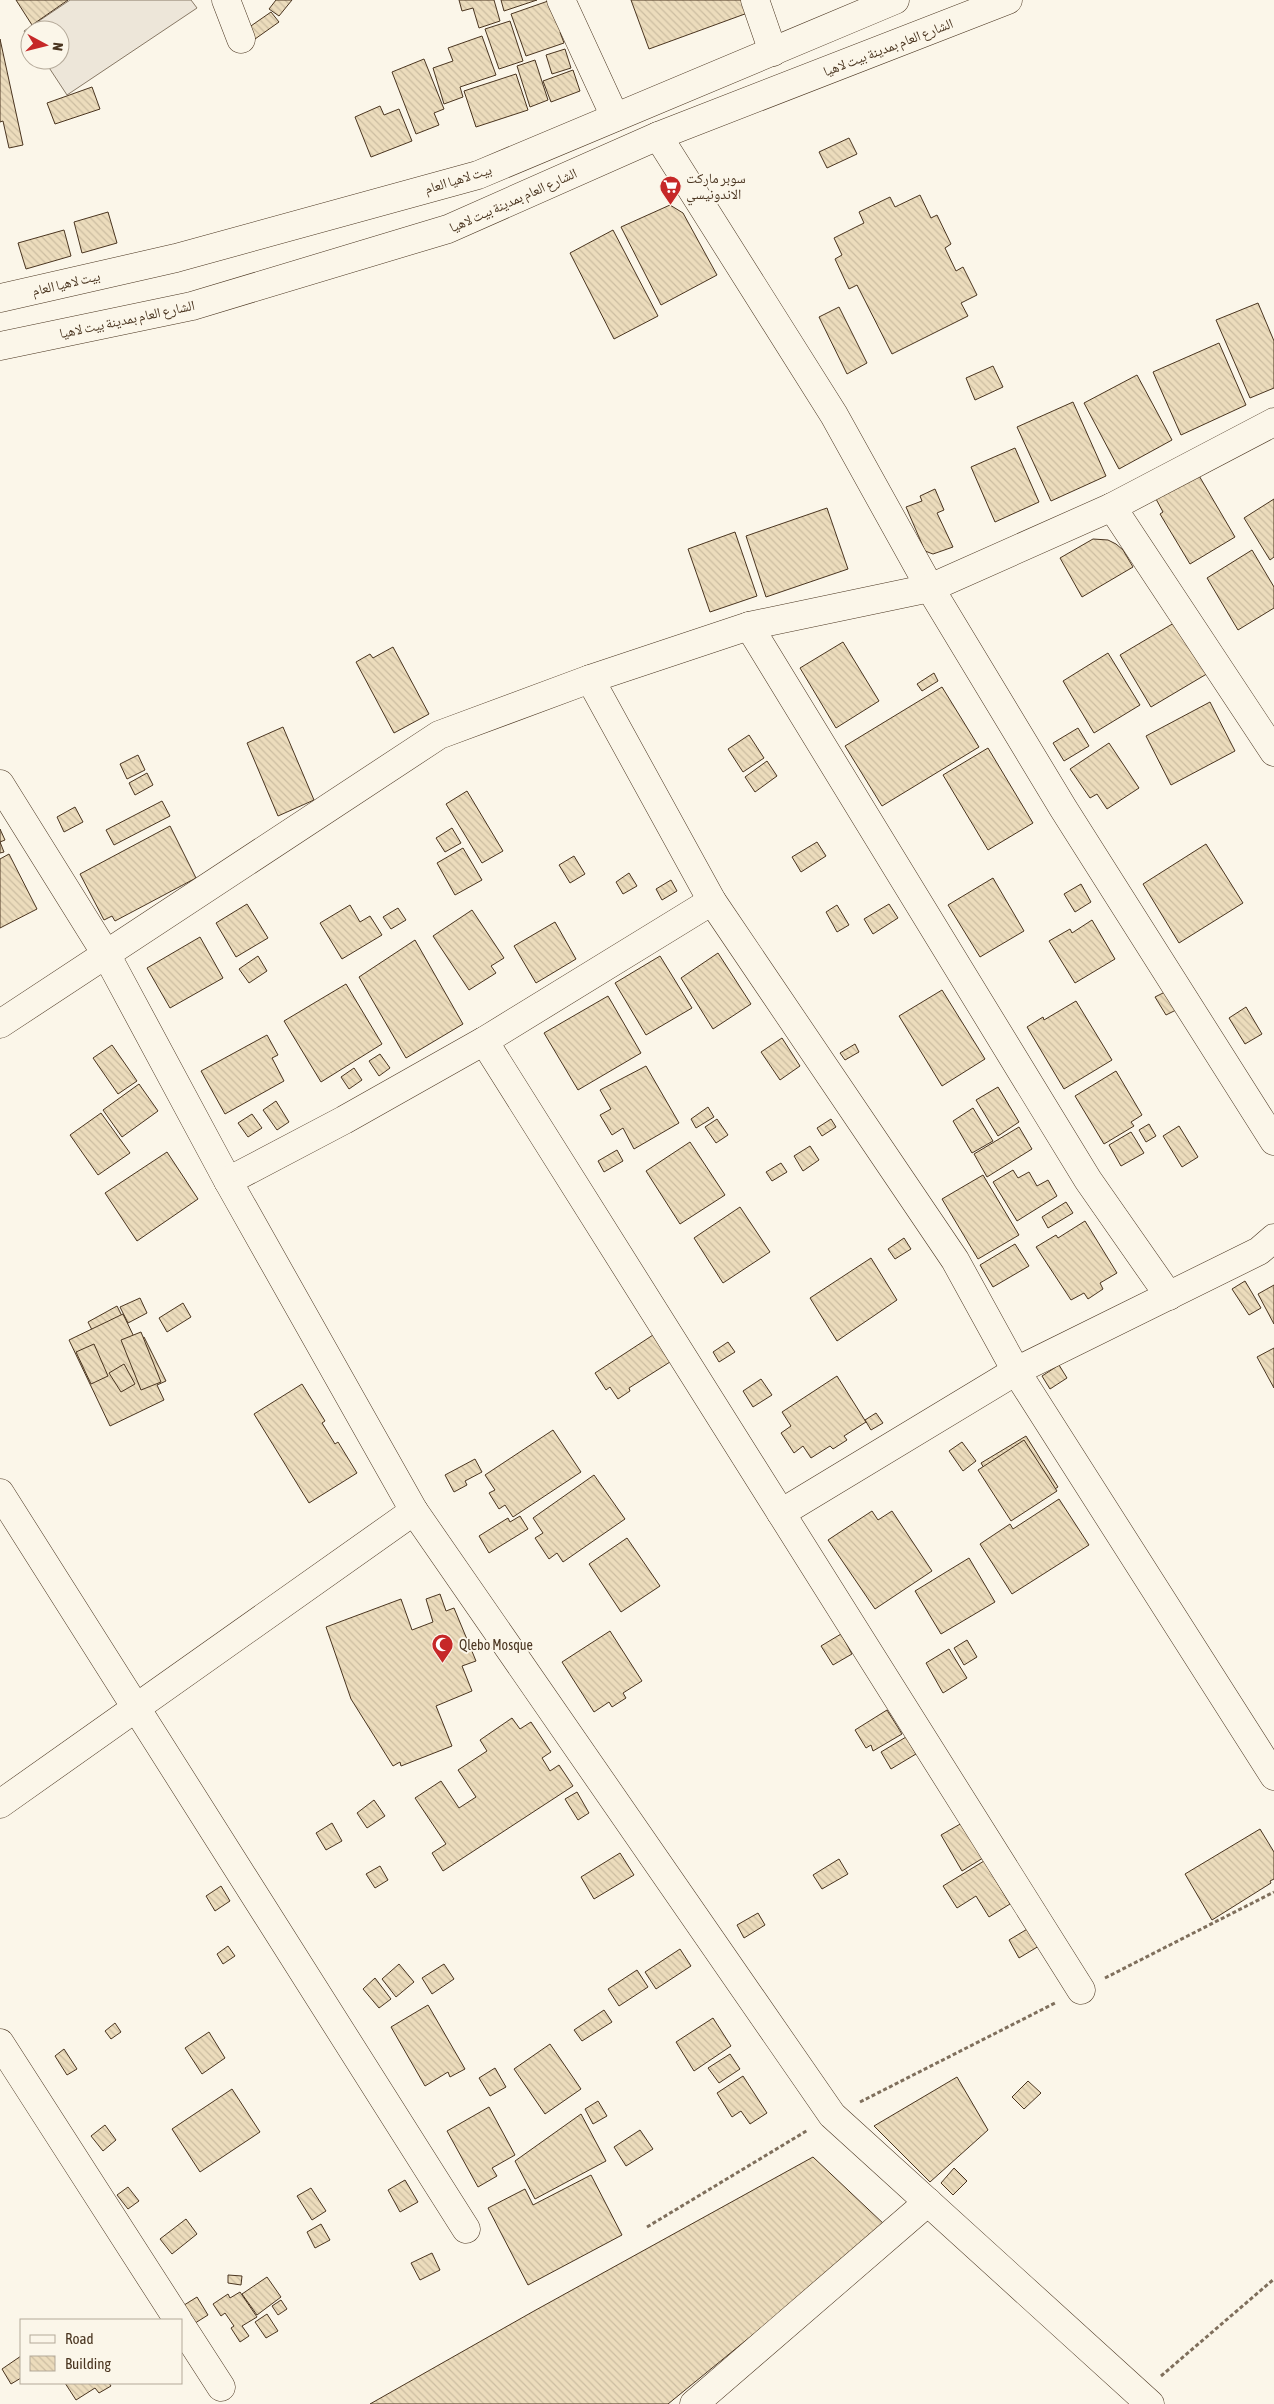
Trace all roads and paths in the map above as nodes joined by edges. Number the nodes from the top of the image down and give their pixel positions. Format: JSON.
{"nodes":[{"id":1,"x":226,"y":0,"type":"edge"},
{"id":2,"x":562,"y":0,"type":"edge"},
{"id":3,"x":755,"y":0,"type":"edge"},
{"id":4,"x":896,"y":0,"type":"edge"},
{"id":5,"x":1008,"y":0,"type":"edge"},
{"id":6,"x":240,"y":39,"type":"dead end"},
{"id":7,"x":773,"y":52,"type":"junction"},
{"id":8,"x":615,"y":117,"type":"junction"},
{"id":9,"x":658,"y":136,"type":"junction"},
{"id":10,"x":0,"y":298,"type":"edge"},
{"id":11,"x":0,"y":346,"type":"edge"},
{"id":12,"x":1274,"y":422,"type":"edge"},
{"id":13,"x":1112,"y":507,"type":"junction"},
{"id":14,"x":930,"y":588,"type":"junction"},
{"id":15,"x":749,"y":626,"type":"junction"},
{"id":16,"x":590,"y":679,"type":"junction"},
{"id":17,"x":1274,"y":752,"type":"edge"},
{"id":18,"x":0,"y":784,"type":"edge"},
{"id":19,"x":712,"y":901,"type":"junction"},
{"id":20,"x":106,"y":954,"type":"junction"},
{"id":21,"x":0,"y":1024,"type":"edge"},
{"id":22,"x":484,"y":1041,"type":"junction"},
{"id":23,"x":1274,"y":1141,"type":"edge"},
{"id":24,"x":228,"y":1181,"type":"junction"},
{"id":25,"x":1274,"y":1238,"type":"edge"},
{"id":26,"x":1169,"y":1296,"type":"junction"},
{"id":27,"x":1016,"y":1371,"type":"junction"},
{"id":28,"x":0,"y":1494,"type":"edge"},
{"id":29,"x":414,"y":1511,"type":"junction"},
{"id":30,"x":781,"y":1513,"type":"junction"},
{"id":31,"x":136,"y":1708,"type":"junction"},
{"id":32,"x":1274,"y":1776,"type":"edge"},
{"id":33,"x":0,"y":1804,"type":"edge"},
{"id":34,"x":1274,"y":1892,"type":"edge"},
{"id":35,"x":1081,"y":1990,"type":"junction"},
{"id":36,"x":0,"y":2043,"type":"edge"},
{"id":37,"x":832,"y":2115,"type":"junction"},
{"id":38,"x":928,"y":2202,"type":"junction"},
{"id":39,"x":647,"y":2227,"type":"dead end"},
{"id":40,"x":466,"y":2229,"type":"dead end"},
{"id":41,"x":1274,"y":2279,"type":"edge"},
{"id":42,"x":177,"y":2319,"type":"edge"},
{"id":43,"x":182,"y":2327,"type":"edge"},
{"id":44,"x":221,"y":2387,"type":"dead end"},
{"id":45,"x":1144,"y":2399,"type":"edge"},
{"id":46,"x":694,"y":2404,"type":"edge"}],
"edges":[{"from":1,"to":6,"type":"street"},
{"from":2,"to":8,"type":"street"},
{"from":3,"to":7,"type":"street"},
{"from":4,"to":7,"type":"street","name":"بيت لاهيا العام"},
{"from":5,"to":9,"type":"street","name":"الشارع العام بمدينة بيت لاهيا"},
{"from":7,"to":8,"type":"street","name":"بيت لاهيا العام"},
{"from":8,"to":10,"type":"street","name":"بيت لاهيا العام"},
{"from":9,"to":11,"type":"street","name":"الشارع العام بمدينة بيت لاهيا"},
{"from":9,"to":14,"type":"street"},
{"from":12,"to":13,"type":"street"},
{"from":13,"to":14,"type":"street"},
{"from":13,"to":17,"type":"street"},
{"from":14,"to":15,"type":"street"},
{"from":14,"to":23,"type":"street"},
{"from":15,"to":16,"type":"street"},
{"from":15,"to":26,"type":"street"},
{"from":16,"to":19,"type":"street"},
{"from":16,"to":20,"type":"street"},
{"from":18,"to":20,"type":"street"},
{"from":19,"to":22,"type":"street"},
{"from":19,"to":27,"type":"street"},
{"from":20,"to":21,"type":"street"},
{"from":20,"to":24,"type":"street"},
{"from":22,"to":24,"type":"street"},
{"from":22,"to":30,"type":"street"},
{"from":24,"to":29,"type":"street"},
{"from":25,"to":26,"type":"street"},
{"from":26,"to":27,"type":"street"},
{"from":27,"to":30,"type":"street"},
{"from":27,"to":32,"type":"street"},
{"from":28,"to":31,"type":"street"},
{"from":29,"to":31,"type":"street"},
{"from":29,"to":37,"type":"street"},
{"from":30,"to":35,"type":"street"},
{"from":31,"to":33,"type":"street"},
{"from":31,"to":40,"type":"street"},
{"from":34,"to":35,"type":"path"},
{"from":35,"to":37,"type":"path"},
{"from":36,"to":42,"type":"street"},
{"from":37,"to":38,"type":"street"},
{"from":37,"to":39,"type":"path"},
{"from":38,"to":45,"type":"street"},
{"from":38,"to":46,"type":"street"},
{"from":41,"to":45,"type":"path"},
{"from":43,"to":44,"type":"street"}]}
